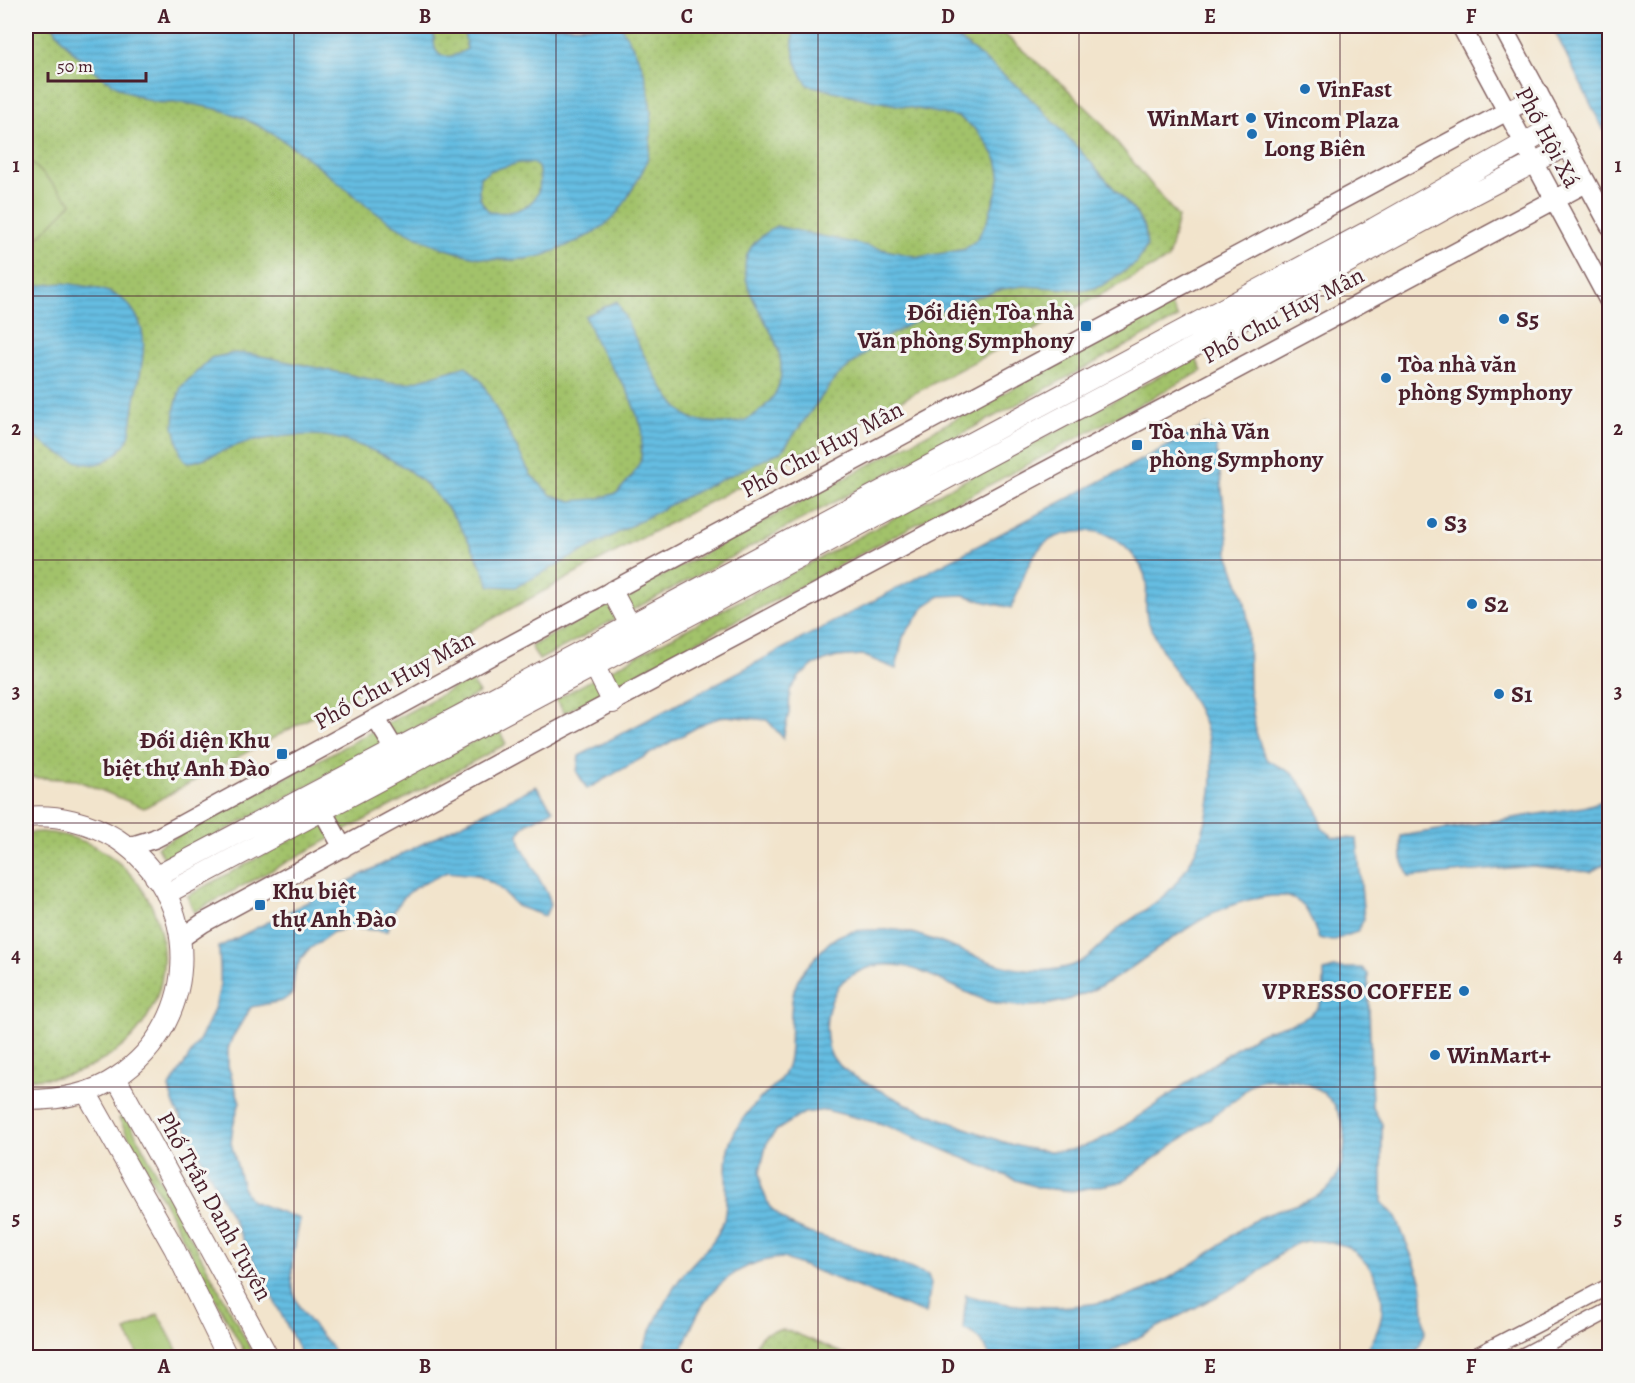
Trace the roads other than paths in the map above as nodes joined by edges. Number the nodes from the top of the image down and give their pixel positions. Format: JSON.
{"nodes":[{"id":1,"x":1461,"y":26,"type":"edge"},
{"id":2,"x":1502,"y":26,"type":"edge"},
{"id":3,"x":1539,"y":94,"type":"junction"},
{"id":4,"x":1507,"y":112,"type":"junction"},
{"id":5,"x":1556,"y":125,"type":"junction"},
{"id":6,"x":1524,"y":143,"type":"junction"},
{"id":7,"x":1566,"y":146,"type":"junction"},
{"id":8,"x":1534,"y":162,"type":"junction"},
{"id":9,"x":1586,"y":183,"type":"junction"},
{"id":10,"x":1554,"y":200,"type":"junction"},
{"id":11,"x":1610,"y":226,"type":"edge"},
{"id":12,"x":1610,"y":303,"type":"edge"},
{"id":13,"x":612,"y":591,"type":"junction"},
{"id":14,"x":630,"y":626,"type":"junction"},
{"id":15,"x":595,"y":667,"type":"junction"},
{"id":16,"x":613,"y":702,"type":"junction"},
{"id":17,"x":376,"y":719,"type":"junction"},
{"id":18,"x":401,"y":758,"type":"junction"},
{"id":19,"x":322,"y":810,"type":"junction"},
{"id":20,"x":26,"y":817,"type":"edge"},
{"id":21,"x":128,"y":847,"type":"junction"},
{"id":22,"x":343,"y":848,"type":"junction"},
{"id":23,"x":155,"y":877,"type":"junction"},
{"id":24,"x":166,"y":894,"type":"junction"},
{"id":25,"x":181,"y":938,"type":"junction"},
{"id":26,"x":116,"y":1078,"type":"junction"},
{"id":27,"x":86,"y":1092,"type":"junction"},
{"id":28,"x":26,"y":1100,"type":"edge"},
{"id":29,"x":1610,"y":1286,"type":"edge"},
{"id":30,"x":1610,"y":1310,"type":"edge"},
{"id":31,"x":228,"y":1358,"type":"edge"},
{"id":32,"x":269,"y":1358,"type":"edge"},
{"id":33,"x":1472,"y":1358,"type":"edge"},
{"id":34,"x":1519,"y":1358,"type":"edge"}],
"edges":[{"from":1,"to":4,"type":"main road","name":"Phố Hội Xá"},
{"from":2,"to":3,"type":"main road","name":"Phố Hội Xá"},
{"from":3,"to":4,"type":"main road","name":"Phố Chu Huy Mân"},
{"from":3,"to":5,"type":"main road","name":"Phố Hội Xá"},
{"from":4,"to":6,"type":"main road","name":"Phố Hội Xá"},
{"from":4,"to":13,"type":"main road","name":"Phố Chu Huy Mân"},
{"from":5,"to":6,"type":"main road","name":"Phố Chu Huy Mân"},
{"from":5,"to":7,"type":"main road","name":"Phố Hội Xá"},
{"from":6,"to":8,"type":"main road","name":"Phố Hội Xá"},
{"from":6,"to":14,"type":"main road","name":"Phố Chu Huy Mân"},
{"from":7,"to":8,"type":"main road","name":"Phố Chu Huy Mân"},
{"from":7,"to":9,"type":"main road","name":"Phố Hội Xá"},
{"from":8,"to":10,"type":"main road","name":"Phố Hội Xá"},
{"from":8,"to":15,"type":"main road","name":"Phố Chu Huy Mân"},
{"from":9,"to":10,"type":"main road","name":"Phố Chu Huy Mân"},
{"from":9,"to":11,"type":"main road","name":"Phố Hội Xá"},
{"from":10,"to":12,"type":"main road","name":"Phố Hội Xá"},
{"from":10,"to":16,"type":"main road","name":"Phố Chu Huy Mân"},
{"from":13,"to":14,"type":"main road"},
{"from":13,"to":17,"type":"main road","name":"Phố Chu Huy Mân"},
{"from":14,"to":18,"type":"main road","name":"Phố Chu Huy Mân"},
{"from":15,"to":16,"type":"main road"},
{"from":15,"to":18,"type":"main road","name":"Phố Chu Huy Mân"},
{"from":16,"to":22,"type":"main road","name":"Phố Chu Huy Mân"},
{"from":17,"to":18,"type":"main road"},
{"from":17,"to":21,"type":"main road","name":"Phố Chu Huy Mân"},
{"from":18,"to":19,"type":"main road","name":"Phố Chu Huy Mân"},
{"from":18,"to":23,"type":"main road","name":"Phố Chu Huy Mân"},
{"from":19,"to":22,"type":"main road"},
{"from":19,"to":24,"type":"main road","name":"Phố Chu Huy Mân"},
{"from":20,"to":21,"type":"main road"},
{"from":21,"to":23,"type":"main road"},
{"from":22,"to":25,"type":"main road","name":"Phố Chu Huy Mân"},
{"from":23,"to":24,"type":"main road"},
{"from":24,"to":25,"type":"main road"},
{"from":25,"to":26,"type":"main road"},
{"from":26,"to":27,"type":"main road"},
{"from":26,"to":32,"type":"main road","name":"Phố Trần Danh Tuyên"},
{"from":27,"to":28,"type":"main road"},
{"from":27,"to":31,"type":"main road"},
{"from":29,"to":33,"type":"street"},
{"from":30,"to":34,"type":"street"}]}
